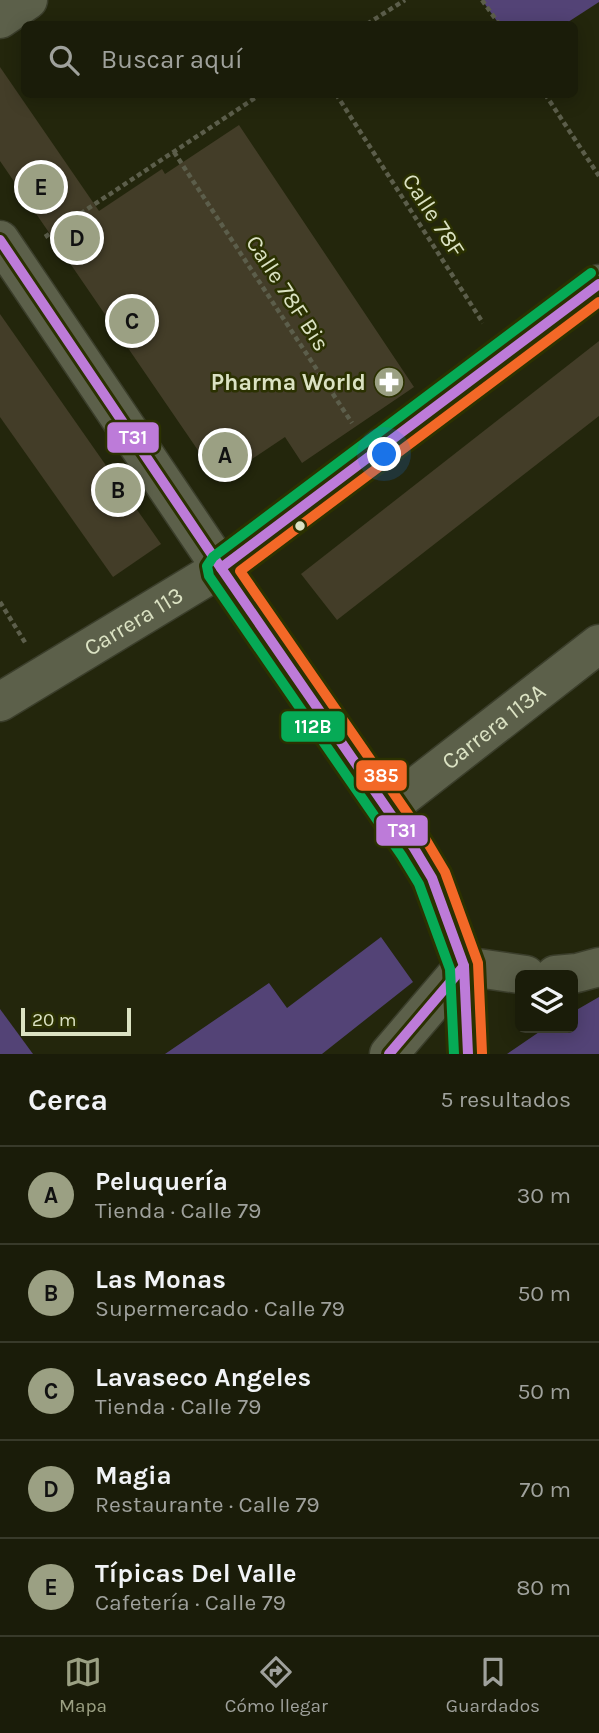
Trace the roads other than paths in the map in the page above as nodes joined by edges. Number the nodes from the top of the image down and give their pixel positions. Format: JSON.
{"nodes":[{"id":1,"x":28,"y":0,"type":"edge"},
{"id":2,"x":0,"y":19,"type":"edge"},
{"id":3,"x":6,"y":249,"type":"edge"},
{"id":4,"x":599,"y":284,"type":"edge"},
{"id":5,"x":221,"y":568,"type":"junction"},
{"id":6,"x":599,"y":644,"type":"edge"},
{"id":7,"x":0,"y":702,"type":"edge"},
{"id":8,"x":387,"y":809,"type":"junction"},
{"id":9,"x":464,"y":966,"type":"junction"},
{"id":10,"x":599,"y":967,"type":"edge"},
{"id":11,"x":515,"y":973,"type":"edge"},
{"id":12,"x":578,"y":973,"type":"edge"},
{"id":13,"x":389,"y":1054,"type":"edge"},
{"id":14,"x":468,"y":1054,"type":"edge"}],
"edges":[{"from":1,"to":2,"type":"street"},
{"from":3,"to":5,"type":"street"},
{"from":4,"to":5,"type":"street","name":"Carrera 113"},
{"from":5,"to":7,"type":"street","name":"Carrera 113"},
{"from":5,"to":8,"type":"street"},
{"from":6,"to":8,"type":"street","name":"Carrera 113A"},
{"from":8,"to":9,"type":"street"},
{"from":9,"to":11,"type":"street"},
{"from":9,"to":13,"type":"street"},
{"from":9,"to":14,"type":"street"},
{"from":10,"to":12,"type":"street"}]}
